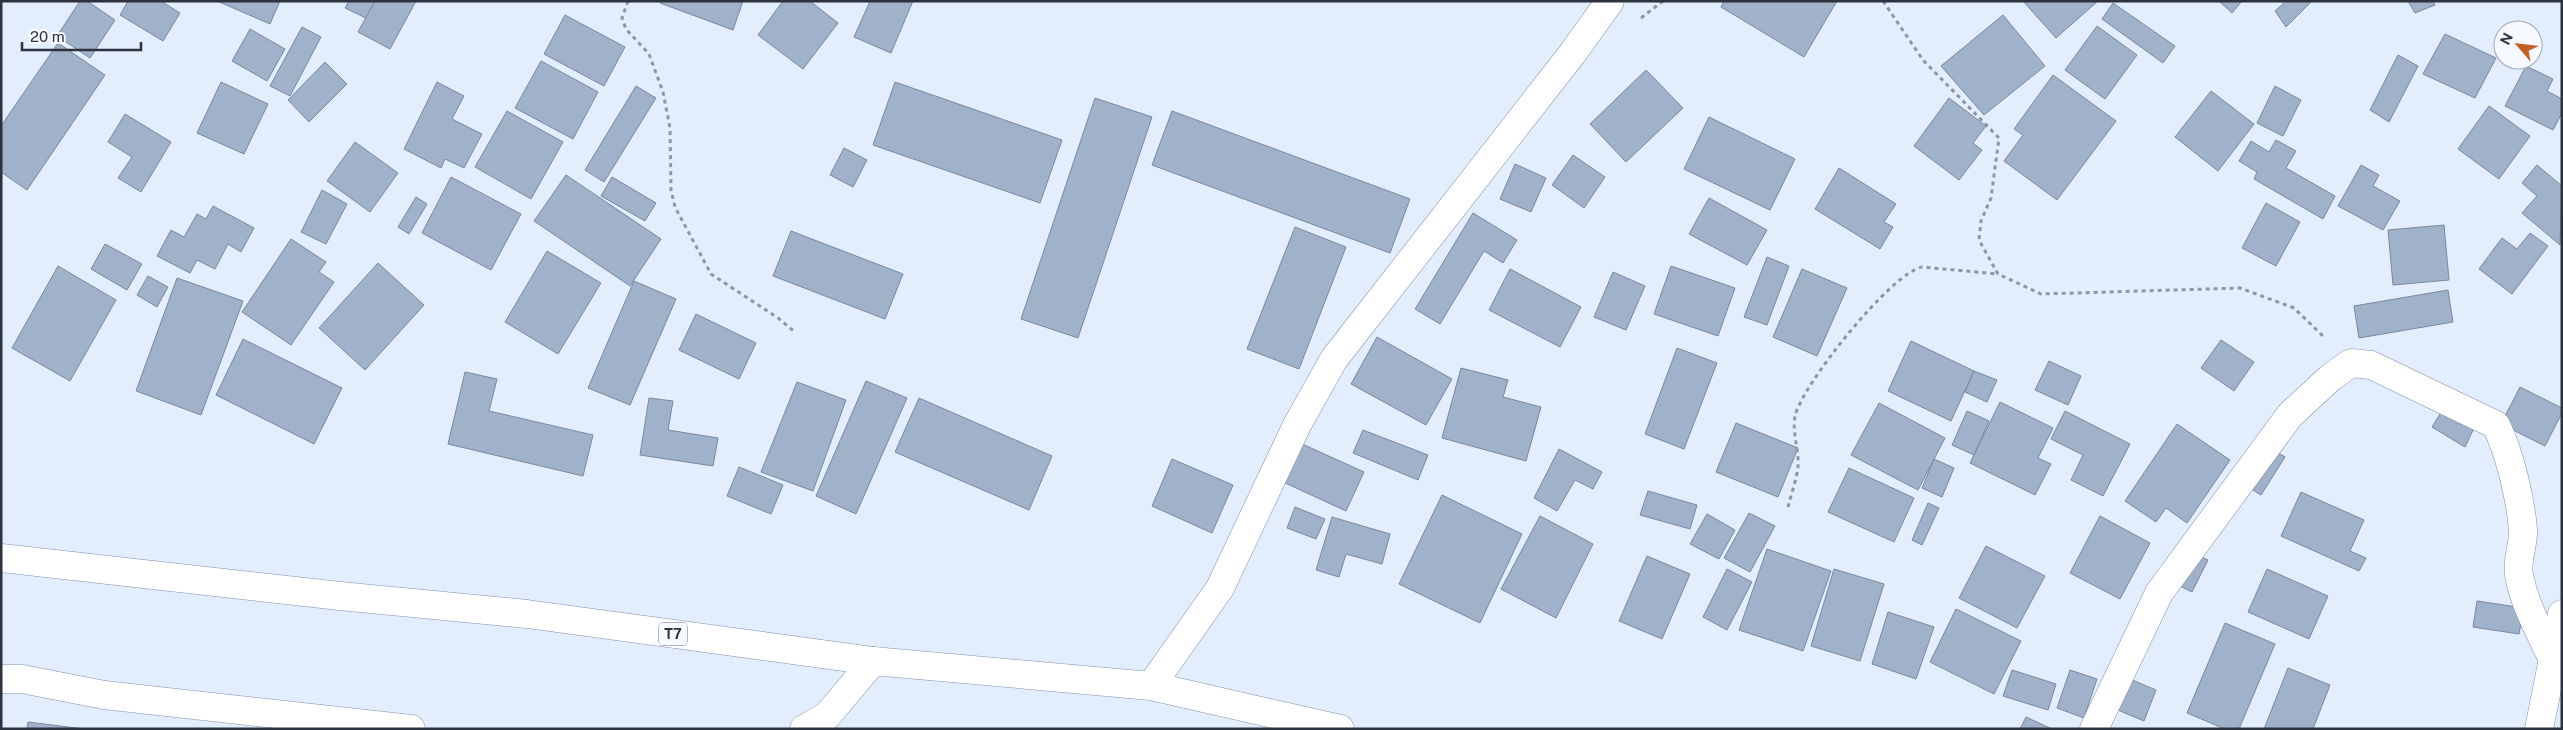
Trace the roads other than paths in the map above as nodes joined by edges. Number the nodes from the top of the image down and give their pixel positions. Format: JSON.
{"nodes":[{"id":1,"x":1610,"y":1,"type":"edge"},
{"id":2,"x":1,"y":558,"type":"edge"},
{"id":3,"x":2562,"y":614,"type":"edge"},
{"id":4,"x":2553,"y":660,"type":"junction"},
{"id":5,"x":873,"y":661,"type":"junction"},
{"id":6,"x":1,"y":679,"type":"edge"},
{"id":7,"x":1151,"y":686,"type":"junction"},
{"id":8,"x":411,"y":729,"type":"edge"},
{"id":9,"x":804,"y":729,"type":"edge"},
{"id":10,"x":1340,"y":729,"type":"edge"},
{"id":11,"x":2094,"y":729,"type":"edge"},
{"id":12,"x":2539,"y":729,"type":"edge"}],
"edges":[{"from":1,"to":7,"type":"main road"},
{"from":2,"to":5,"type":"main road","number":"T7"},
{"from":3,"to":4,"type":"main road"},
{"from":4,"to":11,"type":"main road"},
{"from":4,"to":12,"type":"main road"},
{"from":5,"to":7,"type":"main road","number":"T7"},
{"from":5,"to":9,"type":"main road"},
{"from":6,"to":8,"type":"main road"},
{"from":7,"to":10,"type":"main road","number":"T7"}]}
